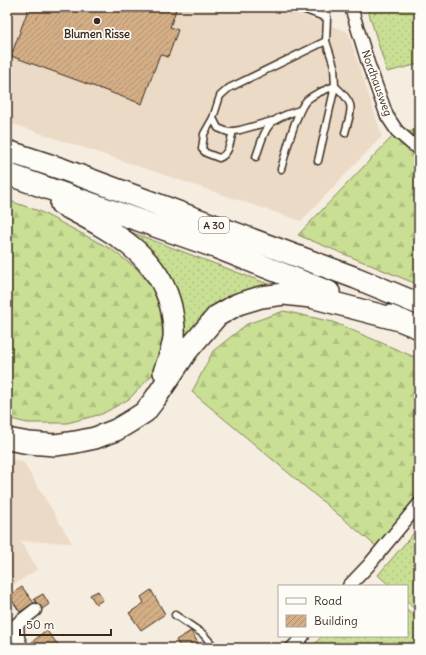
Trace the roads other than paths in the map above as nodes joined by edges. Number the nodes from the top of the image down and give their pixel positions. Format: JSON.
{"nodes":[{"id":1,"x":297,"y":7,"type":"edge"},
{"id":2,"x":326,"y":7,"type":"edge"},
{"id":3,"x":351,"y":7,"type":"edge"},
{"id":4,"x":327,"y":18,"type":"junction"},
{"id":5,"x":326,"y":41,"type":"junction"},
{"id":6,"x":335,"y":86,"type":"junction"},
{"id":7,"x":300,"y":110,"type":"junction"},
{"id":8,"x":213,"y":118,"type":"junction"},
{"id":9,"x":272,"y":121,"type":"junction"},
{"id":10,"x":233,"y":131,"type":"junction"},
{"id":11,"x":346,"y":133,"type":"dead end"},
{"id":12,"x":419,"y":148,"type":"edge"},
{"id":13,"x":7,"y":151,"type":"edge"},
{"id":14,"x":256,"y":157,"type":"dead end"},
{"id":15,"x":318,"y":160,"type":"dead end"},
{"id":16,"x":281,"y":169,"type":"dead end"},
{"id":17,"x":7,"y":174,"type":"edge"},
{"id":18,"x":34,"y":183,"type":"junction"},
{"id":19,"x":419,"y":304,"type":"edge"},
{"id":20,"x":411,"y":325,"type":"edge"},
{"id":21,"x":155,"y":399,"type":"junction"},
{"id":22,"x":7,"y":439,"type":"edge"},
{"id":23,"x":419,"y":504,"type":"edge"},
{"id":24,"x":350,"y":585,"type":"edge"},
{"id":25,"x":35,"y":610,"type":"dead end"},
{"id":26,"x":175,"y":615,"type":"dead end"},
{"id":27,"x":302,"y":637,"type":"edge"},
{"id":28,"x":22,"y":648,"type":"edge"},
{"id":29,"x":215,"y":648,"type":"edge"},
{"id":30,"x":292,"y":648,"type":"edge"}],
"edges":[{"from":1,"to":4,"type":"lane"},
{"from":2,"to":4,"type":"lane"},
{"from":3,"to":12,"type":"street","name":"Nordhausweg"},
{"from":4,"to":5,"type":"lane"},
{"from":5,"to":6,"type":"lane"},
{"from":5,"to":8,"type":"lane"},
{"from":6,"to":7,"type":"lane"},
{"from":6,"to":11,"type":"lane"},
{"from":6,"to":15,"type":"lane"},
{"from":7,"to":9,"type":"lane"},
{"from":7,"to":16,"type":"lane"},
{"from":8,"to":10,"type":"lane"},
{"from":8,"to":10,"type":"lane"},
{"from":9,"to":10,"type":"lane"},
{"from":9,"to":14,"type":"lane"},
{"from":13,"to":19,"type":"highway","number":"A 30"},
{"from":17,"to":18,"type":"highway","number":"A 30"},
{"from":18,"to":20,"type":"highway","number":"A 30"},
{"from":18,"to":21,"type":"highway"},
{"from":20,"to":21,"type":"highway"},
{"from":21,"to":22,"type":"highway"},
{"from":23,"to":24,"type":"street"},
{"from":25,"to":28,"type":"street"},
{"from":26,"to":29,"type":"lane"},
{"from":27,"to":30,"type":"street"}]}
